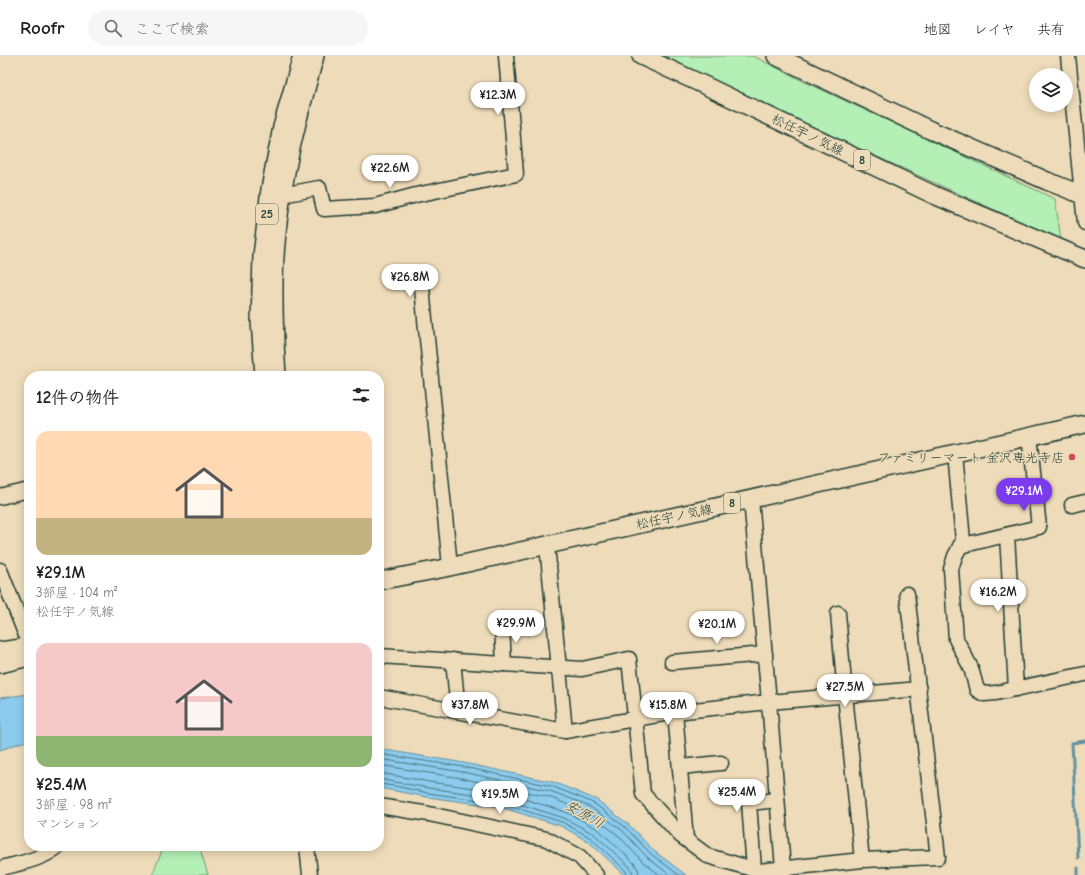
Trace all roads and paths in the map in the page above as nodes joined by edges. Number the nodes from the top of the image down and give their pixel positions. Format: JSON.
{"nodes":[{"id":1,"x":302,"y":56,"type":"edge"},
{"id":2,"x":315,"y":56,"type":"edge"},
{"id":3,"x":506,"y":56,"type":"edge"},
{"id":4,"x":641,"y":56,"type":"edge"},
{"id":5,"x":776,"y":56,"type":"edge"},
{"id":6,"x":1068,"y":56,"type":"edge"},
{"id":7,"x":282,"y":195,"type":"junction"},
{"id":8,"x":1084,"y":195,"type":"edge"},
{"id":9,"x":1085,"y":223,"type":"edge"},
{"id":10,"x":1085,"y":259,"type":"edge"},
{"id":11,"x":422,"y":276,"type":"dead end"},
{"id":12,"x":264,"y":371,"type":"edge"},
{"id":13,"x":277,"y":371,"type":"edge"},
{"id":14,"x":1085,"y":424,"type":"edge"},
{"id":15,"x":1029,"y":436,"type":"junction"},
{"id":16,"x":955,"y":453,"type":"junction"},
{"id":17,"x":24,"y":491,"type":"edge"},
{"id":18,"x":0,"y":497,"type":"edge"},
{"id":19,"x":750,"y":499,"type":"junction"},
{"id":20,"x":1007,"y":535,"type":"junction"},
{"id":21,"x":548,"y":545,"type":"junction"},
{"id":22,"x":960,"y":546,"type":"junction"},
{"id":23,"x":450,"y":566,"type":"junction"},
{"id":24,"x":0,"y":570,"type":"edge"},
{"id":25,"x":384,"y":580,"type":"edge"},
{"id":26,"x":908,"y":594,"type":"dead end"},
{"id":27,"x":838,"y":613,"type":"dead end"},
{"id":28,"x":502,"y":626,"type":"dead end"},
{"id":29,"x":24,"y":630,"type":"edge"},
{"id":30,"x":24,"y":647,"type":"edge"},
{"id":31,"x":0,"y":651,"type":"edge"},
{"id":32,"x":765,"y":654,"type":"junction"},
{"id":33,"x":384,"y":656,"type":"edge"},
{"id":34,"x":24,"y":658,"type":"edge"},
{"id":35,"x":453,"y":660,"type":"junction"},
{"id":36,"x":672,"y":662,"type":"dead end"},
{"id":37,"x":0,"y":664,"type":"edge"},
{"id":38,"x":504,"y":664,"type":"junction"},
{"id":39,"x":559,"y":667,"type":"junction"},
{"id":40,"x":1085,"y":674,"type":"edge"},
{"id":41,"x":919,"y":689,"type":"junction"},
{"id":42,"x":1016,"y":689,"type":"junction"},
{"id":43,"x":845,"y":695,"type":"junction"},
{"id":44,"x":384,"y":698,"type":"edge"},
{"id":45,"x":769,"y":702,"type":"junction"},
{"id":46,"x":458,"y":711,"type":"junction"},
{"id":47,"x":675,"y":712,"type":"junction"},
{"id":48,"x":636,"y":719,"type":"junction"},
{"id":49,"x":565,"y":730,"type":"junction"},
{"id":50,"x":721,"y":763,"type":"dead end"},
{"id":51,"x":680,"y":767,"type":"junction"},
{"id":52,"x":777,"y":800,"type":"junction"},
{"id":53,"x":384,"y":807,"type":"edge"},
{"id":54,"x":686,"y":839,"type":"junction"},
{"id":55,"x":52,"y":851,"type":"edge"},
{"id":56,"x":308,"y":851,"type":"edge"},
{"id":57,"x":862,"y":860,"type":"junction"},
{"id":58,"x":782,"y":868,"type":"junction"},
{"id":59,"x":754,"y":869,"type":"junction"},
{"id":60,"x":0,"y":870,"type":"edge"},
{"id":61,"x":310,"y":875,"type":"edge"},
{"id":62,"x":596,"y":875,"type":"edge"}],
"edges":[{"from":1,"to":12,"type":"main road","number":"25"},
{"from":2,"to":7,"type":"main road","number":"25"},
{"from":3,"to":7,"type":"street"},
{"from":4,"to":10,"type":"main road","name":"松任宇ノ気線","number":"8"},
{"from":5,"to":8,"type":"main road"},
{"from":6,"to":8,"type":"street"},
{"from":7,"to":13,"type":"main road","number":"25"},
{"from":8,"to":9,"type":"street"},
{"from":11,"to":23,"type":"street"},
{"from":14,"to":15,"type":"main road","name":"松任宇ノ気線","number":"8"},
{"from":15,"to":16,"type":"main road","name":"松任宇ノ気線","number":"8"},
{"from":15,"to":20,"type":"street"},
{"from":16,"to":19,"type":"main road","name":"松任宇ノ気線","number":"8"},
{"from":16,"to":22,"type":"street"},
{"from":17,"to":18,"type":"street"},
{"from":19,"to":21,"type":"main road","name":"松任宇ノ気線","number":"8"},
{"from":19,"to":32,"type":"street"},
{"from":20,"to":22,"type":"street"},
{"from":20,"to":42,"type":"street"},
{"from":21,"to":23,"type":"main road","name":"松任宇ノ気線","number":"8"},
{"from":21,"to":39,"type":"street"},
{"from":22,"to":42,"type":"street"},
{"from":23,"to":25,"type":"main road","name":"松任宇ノ気線","number":"8"},
{"from":24,"to":29,"type":"street"},
{"from":26,"to":41,"type":"street"},
{"from":27,"to":43,"type":"street"},
{"from":28,"to":38,"type":"street"},
{"from":30,"to":31,"type":"main road"},
{"from":32,"to":36,"type":"street"},
{"from":32,"to":45,"type":"street"},
{"from":33,"to":35,"type":"street"},
{"from":34,"to":37,"type":"main road"},
{"from":35,"to":38,"type":"street"},
{"from":35,"to":46,"type":"street"},
{"from":38,"to":39,"type":"street"},
{"from":39,"to":48,"type":"street"},
{"from":39,"to":49,"type":"street"},
{"from":40,"to":42,"type":"street"},
{"from":41,"to":43,"type":"street"},
{"from":41,"to":57,"type":"street"},
{"from":43,"to":45,"type":"street"},
{"from":43,"to":57,"type":"street"},
{"from":44,"to":46,"type":"street"},
{"from":45,"to":47,"type":"street"},
{"from":45,"to":52,"type":"street"},
{"from":46,"to":49,"type":"street"},
{"from":47,"to":48,"type":"street"},
{"from":47,"to":51,"type":"street"},
{"from":48,"to":49,"type":"street"},
{"from":48,"to":54,"type":"street"},
{"from":50,"to":51,"type":"street"},
{"from":51,"to":54,"type":"street"},
{"from":52,"to":58,"type":"street"},
{"from":52,"to":59,"type":"street"},
{"from":53,"to":62,"type":"street"},
{"from":54,"to":59,"type":"street"},
{"from":55,"to":60,"type":"street"},
{"from":56,"to":61,"type":"street"},
{"from":57,"to":58,"type":"street"},
{"from":58,"to":59,"type":"street"}]}
